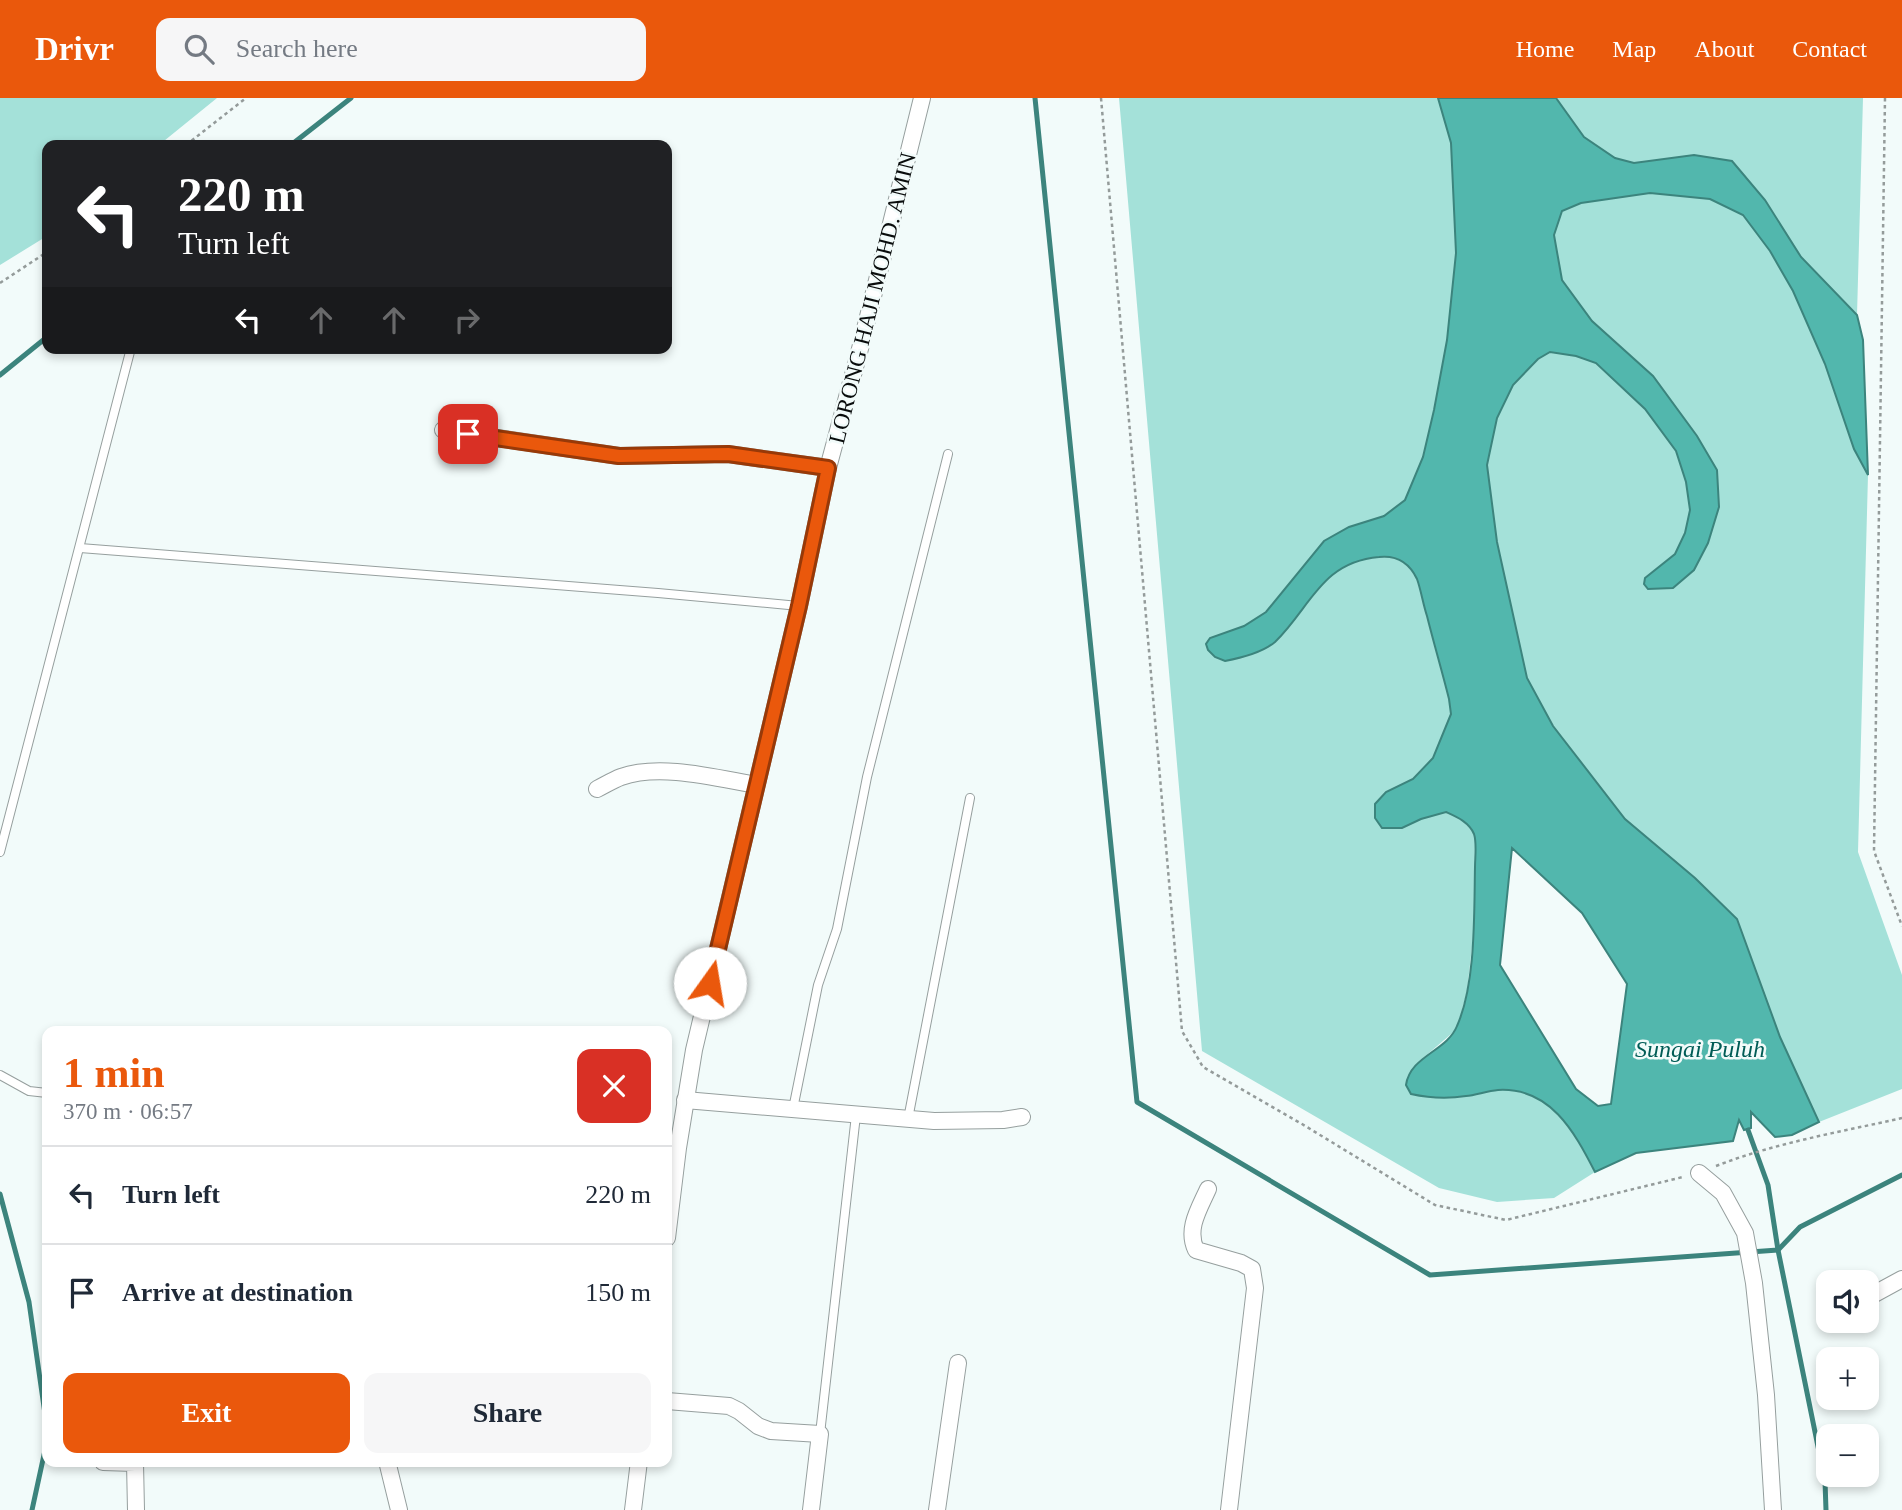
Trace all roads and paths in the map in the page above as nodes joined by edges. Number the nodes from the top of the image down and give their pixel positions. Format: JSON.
{"nodes":[{"id":1,"x":246,"y":98,"type":"edge"},
{"id":2,"x":922,"y":98,"type":"edge"},
{"id":3,"x":1101,"y":98,"type":"edge"},
{"id":4,"x":1885,"y":98,"type":"edge"},
{"id":5,"x":192,"y":140,"type":"edge"},
{"id":6,"x":42,"y":255,"type":"edge"},
{"id":7,"x":0,"y":283,"type":"edge"},
{"id":8,"x":129,"y":354,"type":"edge"},
{"id":9,"x":443,"y":430,"type":"dead end"},
{"id":10,"x":948,"y":454,"type":"dead end"},
{"id":11,"x":828,"y":468,"type":"junction"},
{"id":12,"x":80,"y":548,"type":"junction"},
{"id":13,"x":799,"y":606,"type":"junction"},
{"id":14,"x":756,"y":785,"type":"junction"},
{"id":15,"x":597,"y":789,"type":"dead end"},
{"id":16,"x":970,"y":799,"type":"dead end"},
{"id":17,"x":0,"y":852,"type":"edge"},
{"id":18,"x":1902,"y":926,"type":"edge"},
{"id":19,"x":0,"y":1075,"type":"edge"},
{"id":20,"x":42,"y":1092,"type":"edge"},
{"id":21,"x":685,"y":1100,"type":"junction"},
{"id":22,"x":793,"y":1109,"type":"junction"},
{"id":23,"x":856,"y":1115,"type":"junction"},
{"id":24,"x":1022,"y":1117,"type":"dead end"},
{"id":25,"x":1902,"y":1118,"type":"edge"},
{"id":26,"x":908,"y":1120,"type":"junction"},
{"id":27,"x":1699,"y":1173,"type":"junction"},
{"id":28,"x":1208,"y":1189,"type":"dead end"},
{"id":29,"x":672,"y":1200,"type":"edge"},
{"id":30,"x":1902,"y":1279,"type":"edge"},
{"id":31,"x":1879,"y":1291,"type":"edge"},
{"id":32,"x":958,"y":1363,"type":"dead end"},
{"id":33,"x":672,"y":1401,"type":"edge"},
{"id":34,"x":820,"y":1434,"type":"junction"},
{"id":35,"x":135,"y":1467,"type":"edge"},
{"id":36,"x":389,"y":1467,"type":"edge"},
{"id":37,"x":638,"y":1467,"type":"edge"},
{"id":38,"x":136,"y":1510,"type":"edge"},
{"id":39,"x":400,"y":1510,"type":"edge"},
{"id":40,"x":633,"y":1510,"type":"edge"},
{"id":41,"x":811,"y":1510,"type":"edge"},
{"id":42,"x":937,"y":1510,"type":"edge"},
{"id":43,"x":1229,"y":1510,"type":"edge"},
{"id":44,"x":1773,"y":1510,"type":"edge"}],
"edges":[{"from":1,"to":5,"type":"path"},
{"from":2,"to":11,"type":"street","name":"LORONG HAJI MOHD. AMIN"},
{"from":3,"to":27,"type":"path"},
{"from":4,"to":18,"type":"path"},
{"from":6,"to":7,"type":"path"},
{"from":8,"to":12,"type":"lane"},
{"from":9,"to":11,"type":"street"},
{"from":10,"to":22,"type":"lane"},
{"from":11,"to":13,"type":"street","name":"LORONG HAJI MOHD. AMIN"},
{"from":12,"to":13,"type":"lane"},
{"from":12,"to":17,"type":"lane"},
{"from":13,"to":14,"type":"street","name":"LORONG HAJI MOHD. AMIN"},
{"from":14,"to":15,"type":"street"},
{"from":14,"to":21,"type":"street","name":"LORONG HAJI MOHD. AMIN"},
{"from":16,"to":26,"type":"lane"},
{"from":19,"to":20,"type":"lane"},
{"from":21,"to":22,"type":"street"},
{"from":21,"to":29,"type":"street","name":"LORONG HAJI MOHD. AMIN"},
{"from":22,"to":23,"type":"street"},
{"from":23,"to":26,"type":"street"},
{"from":23,"to":34,"type":"lane"},
{"from":24,"to":26,"type":"street"},
{"from":25,"to":27,"type":"path"},
{"from":27,"to":44,"type":"street"},
{"from":28,"to":43,"type":"street"},
{"from":30,"to":31,"type":"street"},
{"from":32,"to":42,"type":"street"},
{"from":33,"to":34,"type":"street"},
{"from":34,"to":41,"type":"street"},
{"from":35,"to":38,"type":"street"},
{"from":36,"to":39,"type":"street"},
{"from":37,"to":40,"type":"street"}]}
